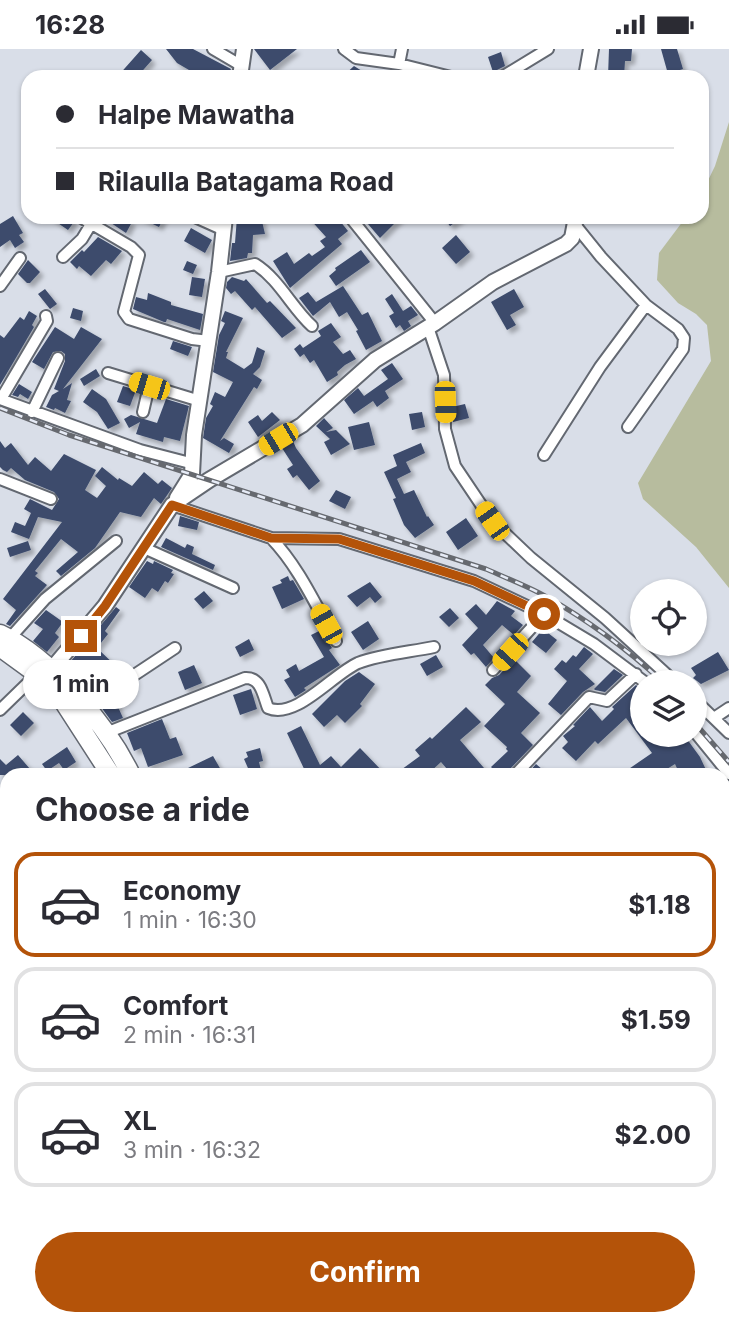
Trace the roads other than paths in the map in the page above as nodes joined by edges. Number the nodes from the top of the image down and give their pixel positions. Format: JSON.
{"nodes":[{"id":1,"x":214,"y":49,"type":"edge"},
{"id":2,"x":244,"y":49,"type":"edge"},
{"id":3,"x":344,"y":49,"type":"edge"},
{"id":4,"x":402,"y":49,"type":"edge"},
{"id":5,"x":548,"y":49,"type":"edge"},
{"id":6,"x":591,"y":49,"type":"edge"},
{"id":7,"x":399,"y":64,"type":"junction"},
{"id":8,"x":240,"y":70,"type":"edge"},
{"id":9,"x":241,"y":70,"type":"edge"},
{"id":10,"x":423,"y":70,"type":"edge"},
{"id":11,"x":514,"y":70,"type":"edge"},
{"id":12,"x":587,"y":70,"type":"edge"},
{"id":13,"x":91,"y":224,"type":"joint"},
{"id":14,"x":225,"y":224,"type":"edge"},
{"id":15,"x":355,"y":224,"type":"edge"},
{"id":16,"x":576,"y":224,"type":"edge"},
{"id":17,"x":577,"y":224,"type":"edge"},
{"id":18,"x":62,"y":257,"type":"dead end"},
{"id":19,"x":20,"y":258,"type":"dead end"},
{"id":20,"x":219,"y":272,"type":"junction"},
{"id":21,"x":0,"y":286,"type":"edge"},
{"id":22,"x":646,"y":305,"type":"junction"},
{"id":23,"x":46,"y":316,"type":"dead end"},
{"id":24,"x":432,"y":325,"type":"junction"},
{"id":25,"x":312,"y":326,"type":"dead end"},
{"id":26,"x":209,"y":341,"type":"junction"},
{"id":27,"x":58,"y":358,"type":"dead end"},
{"id":28,"x":108,"y":373,"type":"dead end"},
{"id":29,"x":149,"y":386,"type":"junction"},
{"id":30,"x":1,"y":399,"type":"edge"},
{"id":31,"x":200,"y":401,"type":"junction"},
{"id":32,"x":32,"y":412,"type":"junction"},
{"id":33,"x":142,"y":412,"type":"dead end"},
{"id":34,"x":628,"y":427,"type":"dead end"},
{"id":35,"x":544,"y":455,"type":"dead end"},
{"id":36,"x":194,"y":464,"type":"junction"},
{"id":37,"x":0,"y":479,"type":"edge"},
{"id":38,"x":51,"y":499,"type":"dead end"},
{"id":39,"x":172,"y":505,"type":"junction"},
{"id":40,"x":271,"y":538,"type":"junction"},
{"id":41,"x":116,"y":541,"type":"dead end"},
{"id":42,"x":144,"y":548,"type":"junction"},
{"id":43,"x":233,"y":588,"type":"dead end"},
{"id":44,"x":544,"y":614,"type":"junction"},
{"id":45,"x":3,"y":640,"type":"edge"},
{"id":46,"x":335,"y":641,"type":"dead end"},
{"id":47,"x":434,"y":647,"type":"dead end"},
{"id":48,"x":175,"y":648,"type":"dead end"},
{"id":49,"x":493,"y":670,"type":"dead end"},
{"id":50,"x":630,"y":670,"type":"edge"},
{"id":51,"x":662,"y":670,"type":"edge"},
{"id":52,"x":44,"y":672,"type":"junction"},
{"id":53,"x":630,"y":680,"type":"edge"},
{"id":54,"x":86,"y":708,"type":"junction"},
{"id":55,"x":729,"y":708,"type":"edge"},
{"id":56,"x":0,"y":710,"type":"edge"},
{"id":57,"x":707,"y":711,"type":"edge"},
{"id":58,"x":714,"y":718,"type":"junction"},
{"id":59,"x":106,"y":733,"type":"junction"},
{"id":60,"x":729,"y":733,"type":"edge"},
{"id":61,"x":707,"y":747,"type":"edge"},
{"id":62,"x":106,"y":768,"type":"edge"},
{"id":63,"x":127,"y":768,"type":"edge"},
{"id":64,"x":522,"y":768,"type":"edge"},
{"id":65,"x":724,"y":768,"type":"edge"}],
"edges":[{"from":1,"to":8,"type":"street"},
{"from":2,"to":9,"type":"street"},
{"from":3,"to":7,"type":"street"},
{"from":4,"to":7,"type":"street"},
{"from":5,"to":11,"type":"street"},
{"from":6,"to":12,"type":"street"},
{"from":7,"to":10,"type":"street"},
{"from":13,"to":18,"type":"street"},
{"from":13,"to":26,"type":"street"},
{"from":14,"to":20,"type":"street"},
{"from":15,"to":24,"type":"street"},
{"from":16,"to":24,"type":"street"},
{"from":17,"to":22,"type":"street"},
{"from":19,"to":21,"type":"street"},
{"from":20,"to":25,"type":"street"},
{"from":20,"to":26,"type":"street"},
{"from":22,"to":34,"type":"street"},
{"from":22,"to":35,"type":"street"},
{"from":23,"to":30,"type":"street"},
{"from":24,"to":39,"type":"street"},
{"from":24,"to":51,"type":"street"},
{"from":26,"to":31,"type":"street"},
{"from":27,"to":32,"type":"street"},
{"from":28,"to":29,"type":"street"},
{"from":29,"to":31,"type":"street"},
{"from":29,"to":33,"type":"street"},
{"from":30,"to":32,"type":"street"},
{"from":31,"to":36,"type":"street"},
{"from":32,"to":36,"type":"street"},
{"from":36,"to":39,"type":"street"},
{"from":37,"to":38,"type":"street"},
{"from":39,"to":40,"type":"street"},
{"from":39,"to":42,"type":"street"},
{"from":40,"to":44,"type":"street"},
{"from":40,"to":46,"type":"street"},
{"from":41,"to":45,"type":"street"},
{"from":42,"to":43,"type":"street"},
{"from":42,"to":52,"type":"street"},
{"from":44,"to":49,"type":"street"},
{"from":44,"to":50,"type":"street"},
{"from":45,"to":52,"type":"highway"},
{"from":47,"to":59,"type":"street"},
{"from":48,"to":54,"type":"street"},
{"from":52,"to":54,"type":"highway"},
{"from":52,"to":56,"type":"street"},
{"from":52,"to":62,"type":"highway"},
{"from":53,"to":64,"type":"street"},
{"from":54,"to":59,"type":"highway"},
{"from":55,"to":58,"type":"street"},
{"from":57,"to":58,"type":"street"},
{"from":58,"to":60,"type":"street"},
{"from":59,"to":63,"type":"highway"},
{"from":61,"to":65,"type":"street"}]}
